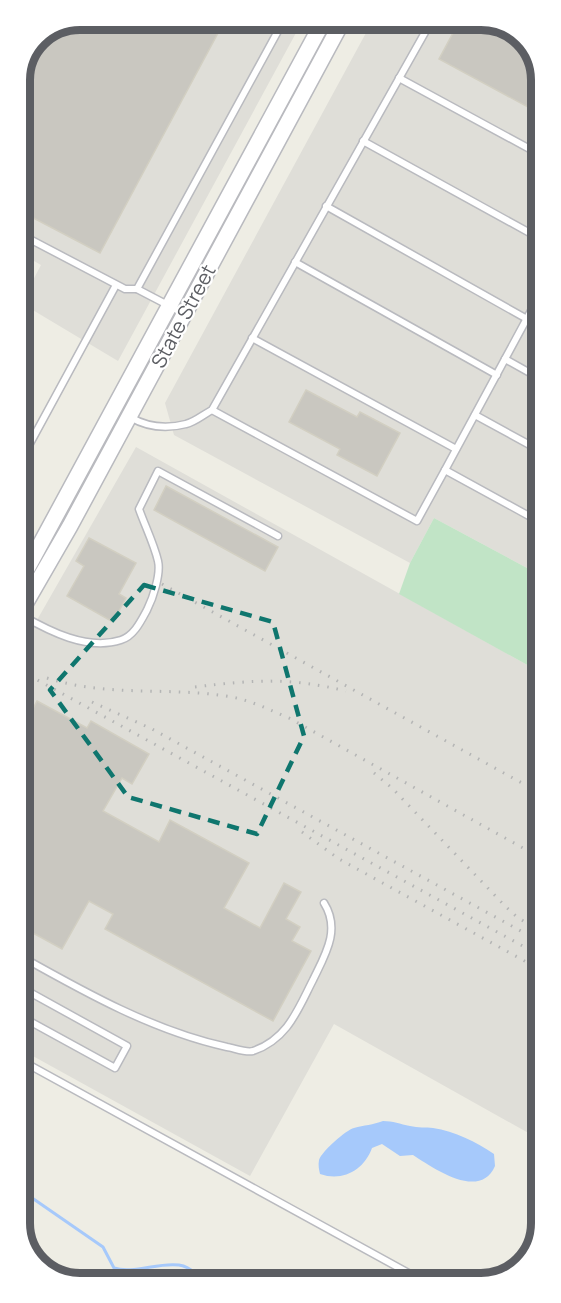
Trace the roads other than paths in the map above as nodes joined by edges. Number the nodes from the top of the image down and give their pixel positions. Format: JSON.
{"nodes":[{"id":1,"x":279,"y":30,"type":"edge"},
{"id":2,"x":319,"y":30,"type":"edge"},
{"id":3,"x":338,"y":30,"type":"edge"},
{"id":4,"x":426,"y":30,"type":"edge"},
{"id":5,"x":399,"y":78,"type":"junction"},
{"id":6,"x":363,"y":141,"type":"junction"},
{"id":7,"x":531,"y":150,"type":"edge"},
{"id":8,"x":326,"y":206,"type":"junction"},
{"id":9,"x":531,"y":234,"type":"edge"},
{"id":10,"x":30,"y":239,"type":"edge"},
{"id":11,"x":294,"y":262,"type":"junction"},
{"id":12,"x":116,"y":285,"type":"junction"},
{"id":13,"x":137,"y":289,"type":"junction"},
{"id":14,"x":169,"y":305,"type":"junction"},
{"id":15,"x":531,"y":311,"type":"edge"},
{"id":16,"x":185,"y":314,"type":"junction"},
{"id":17,"x":527,"y":319,"type":"junction"},
{"id":18,"x":252,"y":338,"type":"junction"},
{"id":19,"x":505,"y":359,"type":"junction"},
{"id":20,"x":531,"y":374,"type":"edge"},
{"id":21,"x":497,"y":375,"type":"junction"},
{"id":22,"x":212,"y":410,"type":"junction"},
{"id":23,"x":475,"y":415,"type":"junction"},
{"id":24,"x":129,"y":417,"type":"junction"},
{"id":25,"x":30,"y":443,"type":"edge"},
{"id":26,"x":531,"y":446,"type":"edge"},
{"id":27,"x":456,"y":449,"type":"junction"},
{"id":28,"x":445,"y":470,"type":"junction"},
{"id":29,"x":531,"y":517,"type":"edge"},
{"id":30,"x":278,"y":536,"type":"dead end"},
{"id":31,"x":30,"y":563,"type":"edge"},
{"id":32,"x":30,"y":597,"type":"edge"},
{"id":33,"x":30,"y":619,"type":"edge"},
{"id":34,"x":324,"y":903,"type":"dead end"},
{"id":35,"x":30,"y":962,"type":"edge"},
{"id":36,"x":30,"y":992,"type":"edge"},
{"id":37,"x":30,"y":1021,"type":"edge"},
{"id":38,"x":30,"y":1065,"type":"edge"},
{"id":39,"x":408,"y":1273,"type":"edge"}],
"edges":[{"from":1,"to":13,"type":"lane"},
{"from":2,"to":14,"type":"street","name":"State Street"},
{"from":3,"to":16,"type":"street","name":"State Street"},
{"from":4,"to":5,"type":"lane"},
{"from":5,"to":6,"type":"lane"},
{"from":5,"to":7,"type":"lane"},
{"from":6,"to":8,"type":"lane"},
{"from":6,"to":9,"type":"lane"},
{"from":8,"to":11,"type":"lane"},
{"from":8,"to":17,"type":"lane"},
{"from":10,"to":12,"type":"lane"},
{"from":11,"to":18,"type":"lane"},
{"from":11,"to":21,"type":"lane"},
{"from":12,"to":13,"type":"lane"},
{"from":12,"to":25,"type":"lane"},
{"from":13,"to":14,"type":"lane"},
{"from":14,"to":16,"type":"lane"},
{"from":14,"to":31,"type":"street","name":"State Street"},
{"from":15,"to":17,"type":"lane"},
{"from":16,"to":24,"type":"street","name":"State Street"},
{"from":17,"to":19,"type":"lane"},
{"from":18,"to":22,"type":"lane"},
{"from":18,"to":27,"type":"lane"},
{"from":19,"to":20,"type":"lane"},
{"from":19,"to":21,"type":"lane"},
{"from":21,"to":23,"type":"lane"},
{"from":22,"to":24,"type":"lane"},
{"from":22,"to":28,"type":"lane"},
{"from":23,"to":26,"type":"lane"},
{"from":23,"to":27,"type":"lane"},
{"from":24,"to":32,"type":"street","name":"State Street"},
{"from":27,"to":28,"type":"lane"},
{"from":28,"to":29,"type":"lane"},
{"from":30,"to":33,"type":"lane"},
{"from":34,"to":35,"type":"lane"},
{"from":36,"to":37,"type":"lane"},
{"from":38,"to":39,"type":"lane"}]}
